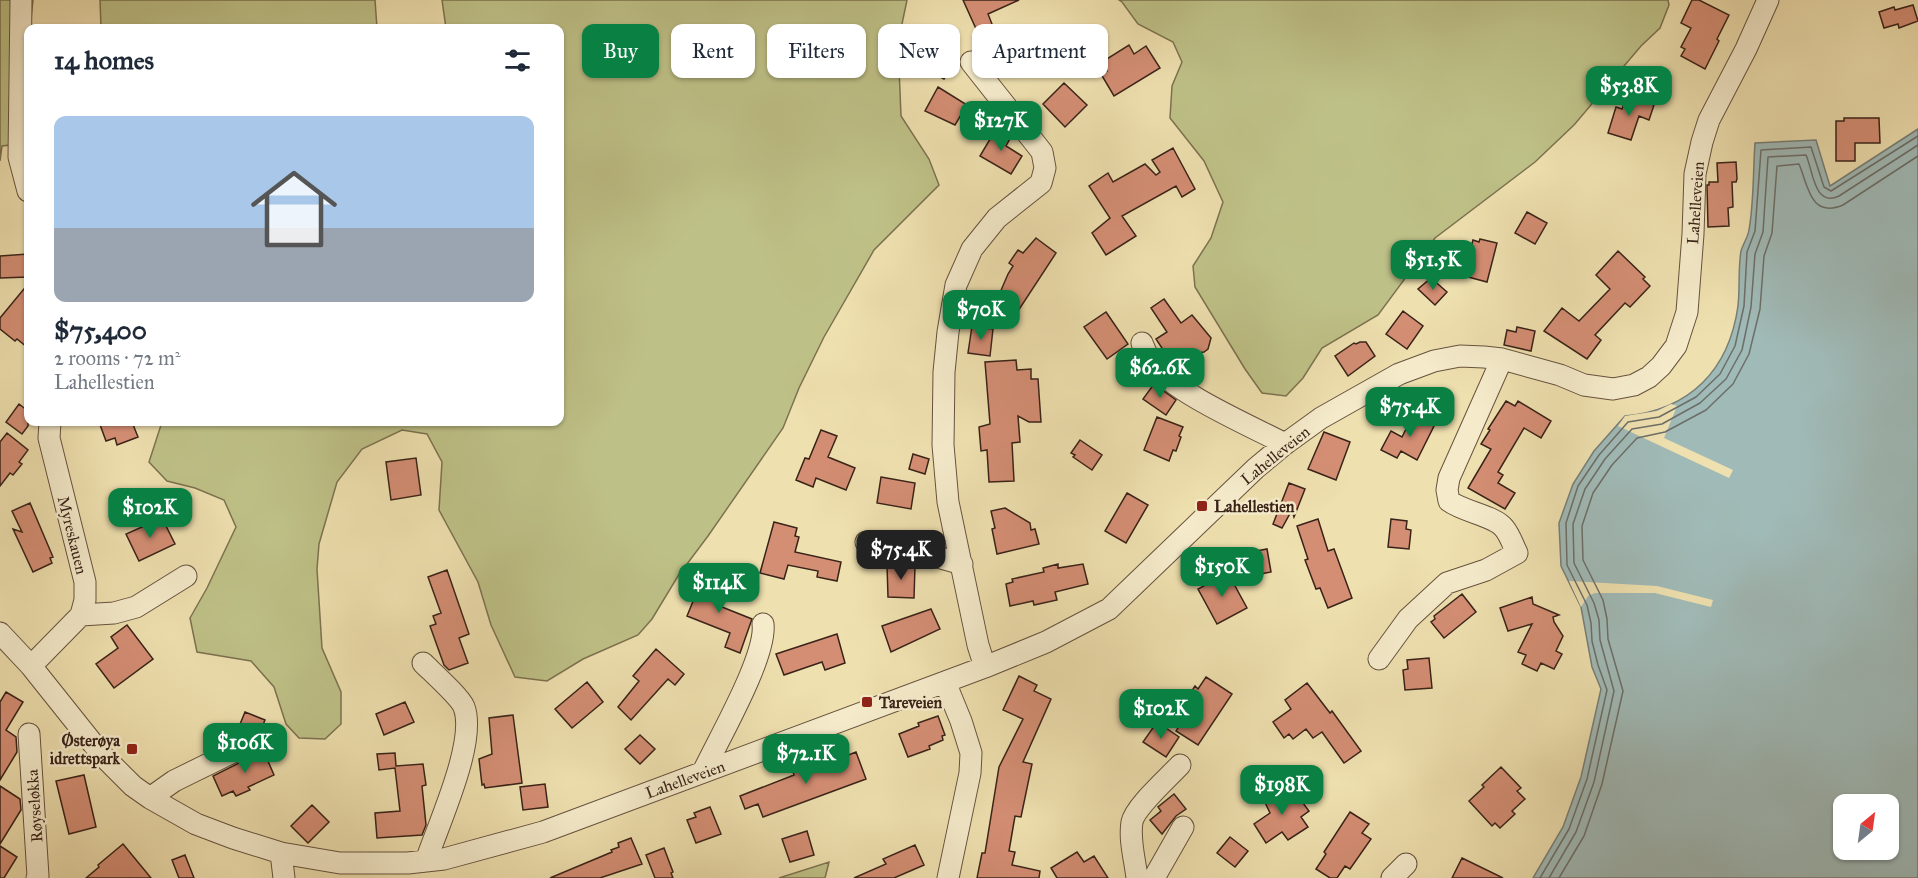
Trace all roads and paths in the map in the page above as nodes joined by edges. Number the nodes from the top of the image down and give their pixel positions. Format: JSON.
{"nodes":[{"id":1,"x":21,"y":0,"type":"edge"},
{"id":2,"x":1768,"y":0,"type":"edge"},
{"id":3,"x":971,"y":62,"type":"dead end"},
{"id":4,"x":24,"y":176,"type":"edge"},
{"id":5,"x":1142,"y":343,"type":"dead end"},
{"id":6,"x":1502,"y":359,"type":"junction"},
{"id":7,"x":50,"y":426,"type":"edge"},
{"id":8,"x":1285,"y":444,"type":"junction"},
{"id":9,"x":866,"y":542,"type":"dead end"},
{"id":10,"x":962,"y":564,"type":"junction"},
{"id":11,"x":186,"y":576,"type":"dead end"},
{"id":12,"x":81,"y":615,"type":"junction"},
{"id":13,"x":763,"y":624,"type":"dead end"},
{"id":14,"x":0,"y":633,"type":"edge"},
{"id":15,"x":1379,"y":659,"type":"dead end"},
{"id":16,"x":423,"y":663,"type":"dead end"},
{"id":17,"x":31,"y":666,"type":"junction"},
{"id":18,"x":985,"y":667,"type":"junction"},
{"id":19,"x":945,"y":682,"type":"junction"},
{"id":20,"x":29,"y":734,"type":"dead end"},
{"id":21,"x":241,"y":748,"type":"dead end"},
{"id":22,"x":1180,"y":765,"type":"dead end"},
{"id":23,"x":703,"y":772,"type":"junction"},
{"id":24,"x":150,"y":798,"type":"junction"},
{"id":25,"x":1183,"y":827,"type":"dead end"},
{"id":26,"x":281,"y":854,"type":"junction"},
{"id":27,"x":439,"y":866,"type":"edge"},
{"id":28,"x":37,"y":878,"type":"edge"},
{"id":29,"x":284,"y":878,"type":"edge"},
{"id":30,"x":948,"y":878,"type":"edge"},
{"id":31,"x":1137,"y":878,"type":"edge"},
{"id":32,"x":1154,"y":878,"type":"edge"}],
"edges":[{"from":1,"to":4,"type":"street"},
{"from":2,"to":6,"type":"street","name":"Lahelleveien"},
{"from":3,"to":10,"type":"street"},
{"from":5,"to":8,"type":"street"},
{"from":6,"to":8,"type":"street","name":"Lahelleveien"},
{"from":6,"to":15,"type":"street"},
{"from":7,"to":12,"type":"street","name":"Myreskauen"},
{"from":8,"to":18,"type":"street","name":"Lahelleveien"},
{"from":9,"to":10,"type":"street"},
{"from":10,"to":18,"type":"street"},
{"from":11,"to":12,"type":"street"},
{"from":12,"to":17,"type":"street"},
{"from":13,"to":23,"type":"street"},
{"from":14,"to":17,"type":"street","name":"Lahelleveien"},
{"from":16,"to":27,"type":"street"},
{"from":17,"to":24,"type":"street","name":"Lahelleveien"},
{"from":18,"to":19,"type":"street","name":"Lahelleveien"},
{"from":19,"to":23,"type":"street","name":"Lahelleveien"},
{"from":19,"to":30,"type":"street"},
{"from":20,"to":28,"type":"street","name":"Røyseløkka"},
{"from":21,"to":24,"type":"street"},
{"from":22,"to":31,"type":"street"},
{"from":23,"to":27,"type":"street","name":"Lahelleveien"},
{"from":24,"to":26,"type":"street","name":"Lahelleveien"},
{"from":25,"to":32,"type":"street"},
{"from":26,"to":27,"type":"street","name":"Lahelleveien"},
{"from":26,"to":29,"type":"street"}]}
